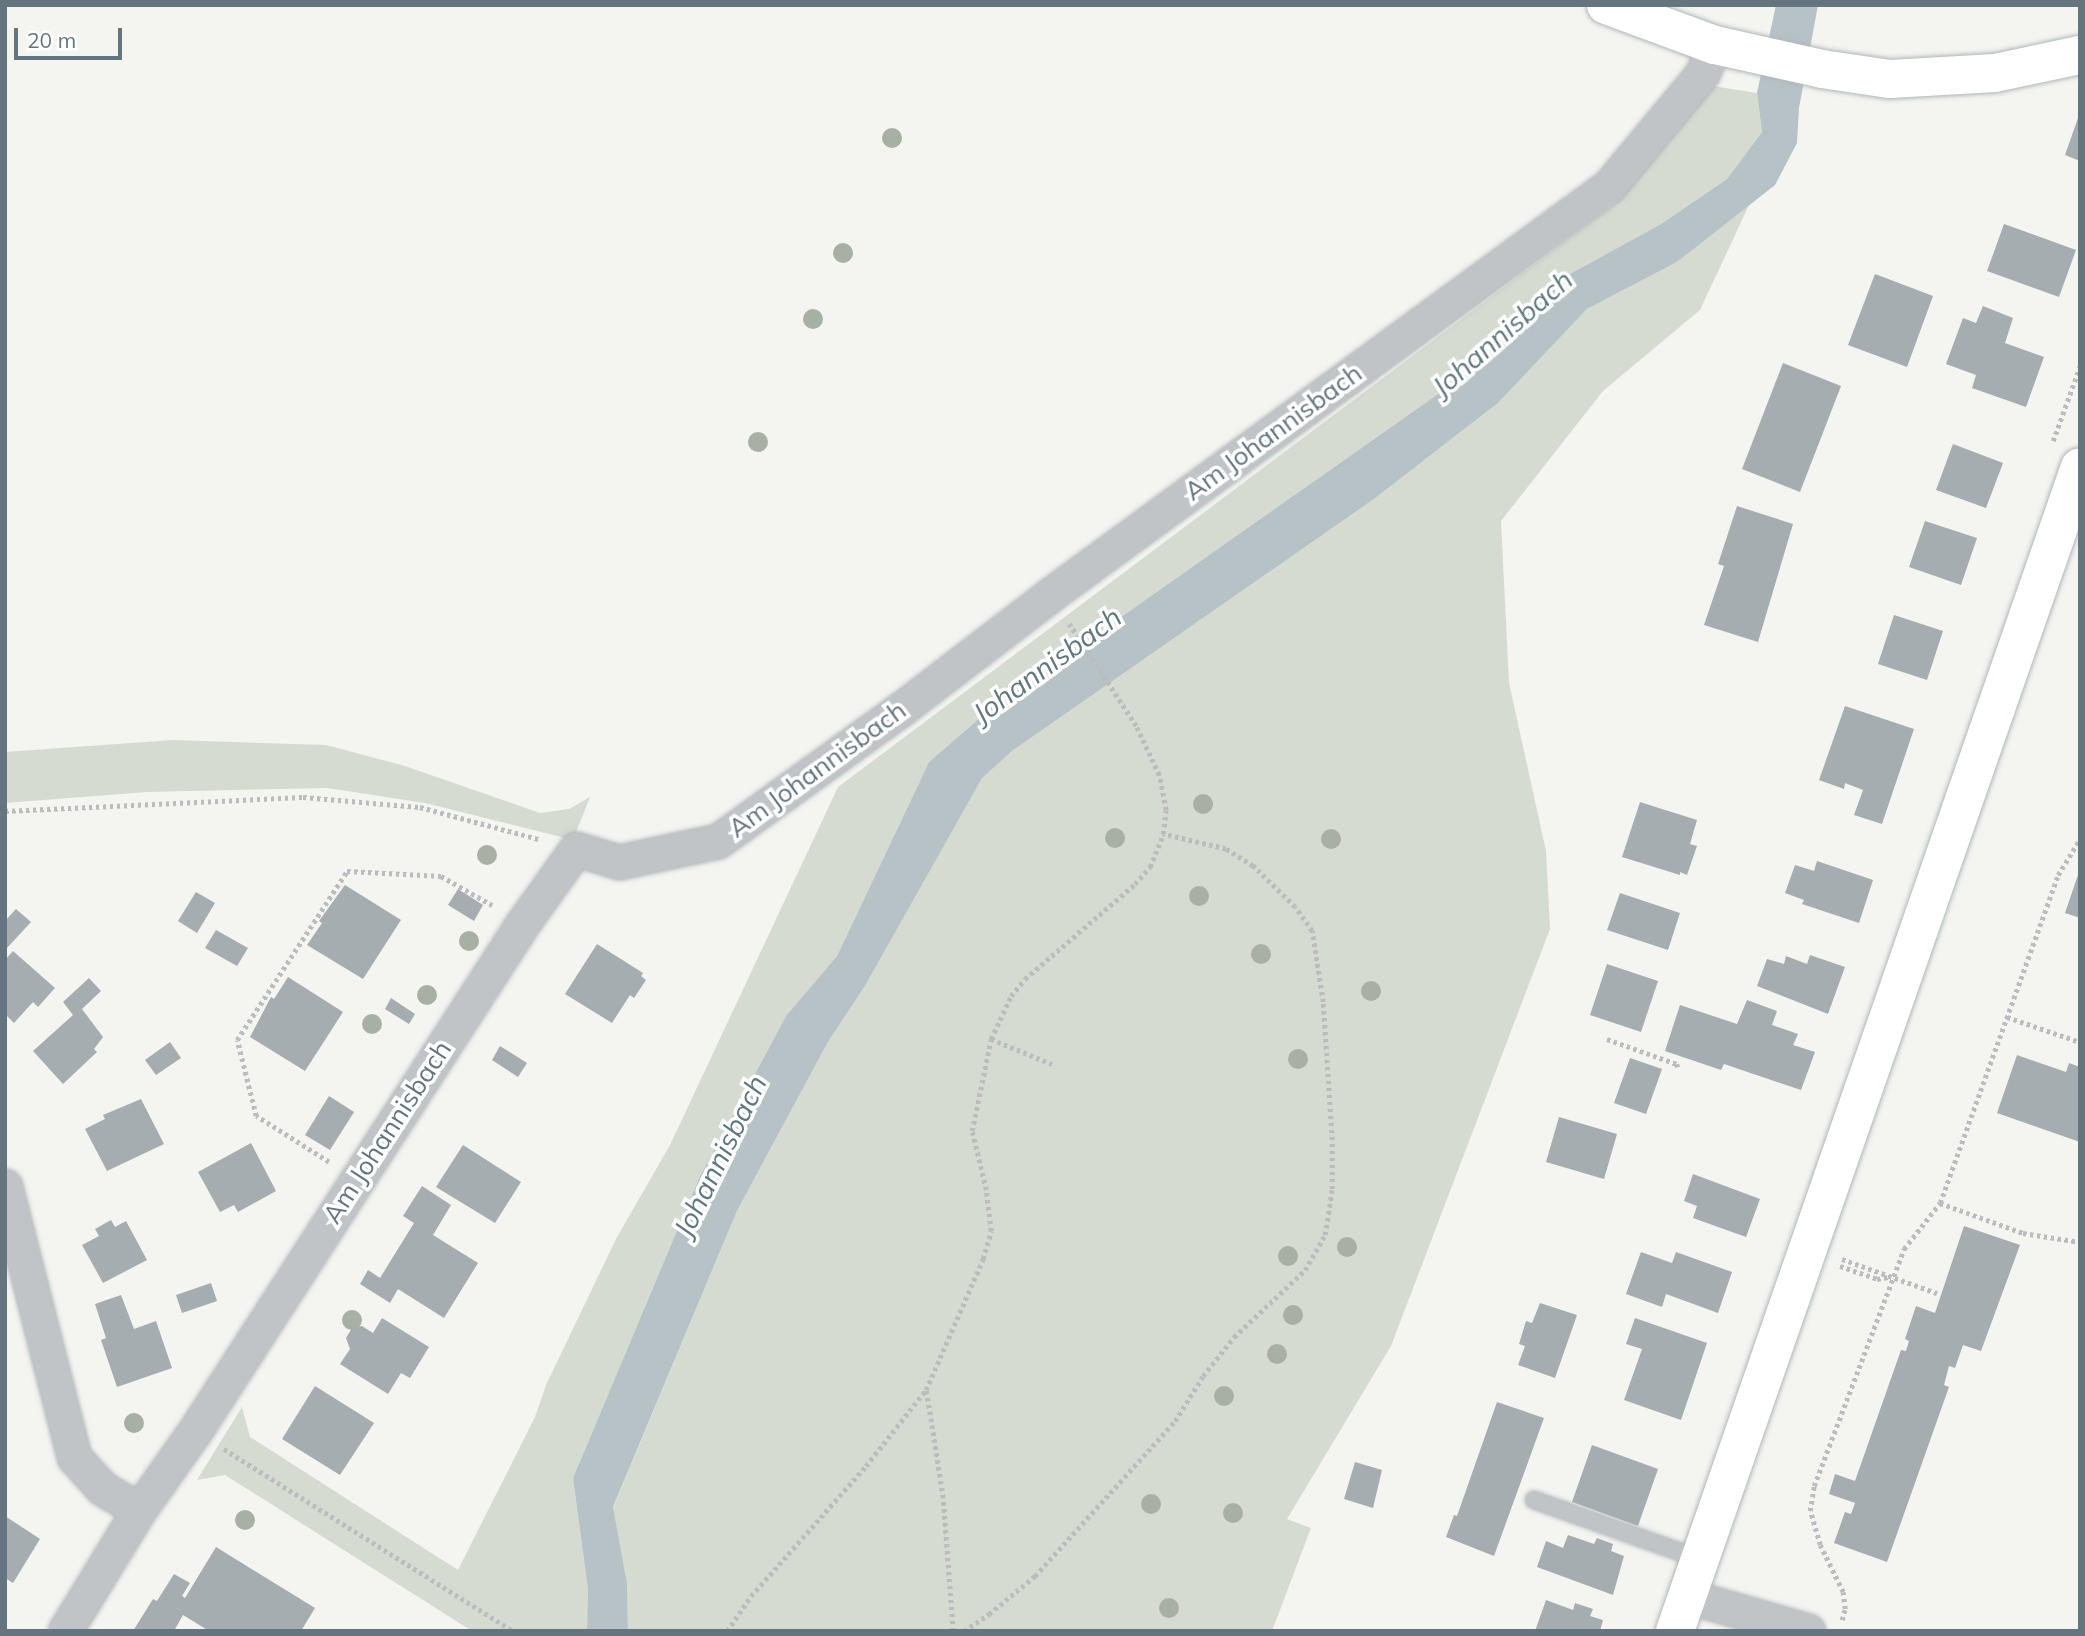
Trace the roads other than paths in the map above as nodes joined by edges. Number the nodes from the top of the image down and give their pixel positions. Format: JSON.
{"nodes":[{"id":1,"x":1606,"y":5,"type":"edge"},
{"id":2,"x":1715,"y":45,"type":"junction"},
{"id":3,"x":2080,"y":55,"type":"edge"},
{"id":4,"x":2080,"y":467,"type":"edge"},
{"id":5,"x":5,"y":1186,"type":"edge"},
{"id":6,"x":11,"y":1239,"type":"edge"},
{"id":7,"x":1534,"y":1500,"type":"dead end"},
{"id":8,"x":139,"y":1510,"type":"junction"},
{"id":9,"x":1700,"y":1559,"type":"junction"},
{"id":10,"x":1681,"y":1613,"type":"edge"},
{"id":11,"x":65,"y":1631,"type":"edge"},
{"id":12,"x":1808,"y":1631,"type":"edge"}],
"edges":[{"from":1,"to":2,"type":"main road"},
{"from":2,"to":3,"type":"main road"},
{"from":2,"to":8,"type":"street","name":"Am Johannisbach"},
{"from":4,"to":9,"type":"main road"},
{"from":5,"to":6,"type":"street"},
{"from":6,"to":8,"type":"street"},
{"from":7,"to":9,"type":"lane"},
{"from":8,"to":11,"type":"street","name":"Am Johannisbach"},
{"from":9,"to":10,"type":"main road"},
{"from":10,"to":12,"type":"street"}]}
